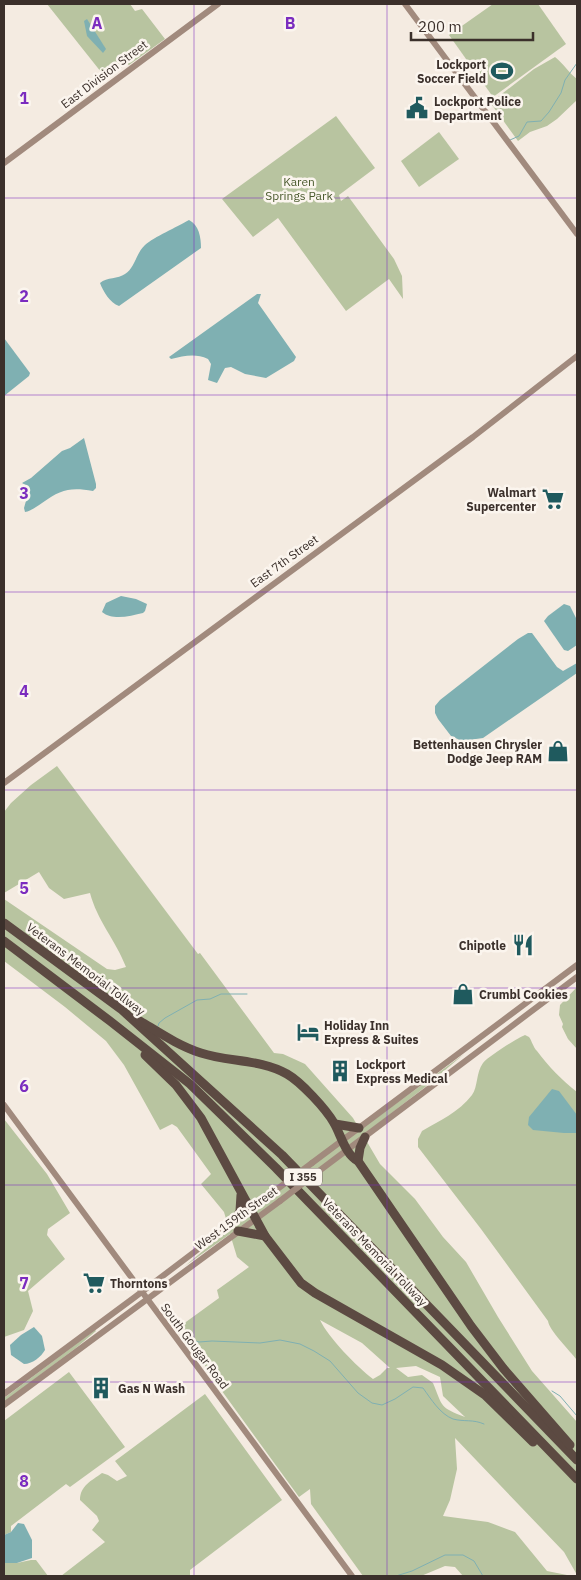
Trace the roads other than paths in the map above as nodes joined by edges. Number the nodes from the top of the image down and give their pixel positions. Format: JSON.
{"nodes":[{"id":1,"x":218,"y":4,"type":"edge"},
{"id":2,"x":405,"y":4,"type":"edge"},
{"id":3,"x":4,"y":163,"type":"edge"},
{"id":4,"x":577,"y":234,"type":"edge"},
{"id":5,"x":577,"y":356,"type":"edge"},
{"id":6,"x":4,"y":783,"type":"edge"},
{"id":7,"x":4,"y":923,"type":"edge"},
{"id":8,"x":4,"y":942,"type":"edge"},
{"id":9,"x":577,"y":965,"type":"edge"},
{"id":10,"x":577,"y":976,"type":"edge"},
{"id":11,"x":114,"y":1004,"type":"junction"},
{"id":12,"x":110,"y":1021,"type":"junction"},
{"id":13,"x":4,"y":1105,"type":"edge"},
{"id":14,"x":334,"y":1124,"type":"junction"},
{"id":15,"x":359,"y":1128,"type":"junction"},
{"id":16,"x":365,"y":1137,"type":"junction"},
{"id":17,"x":343,"y":1140,"type":"junction"},
{"id":18,"x":347,"y":1150,"type":"junction"},
{"id":19,"x":358,"y":1161,"type":"junction"},
{"id":20,"x":241,"y":1195,"type":"junction"},
{"id":21,"x":251,"y":1209,"type":"junction"},
{"id":22,"x":255,"y":1219,"type":"junction"},
{"id":23,"x":235,"y":1221,"type":"junction"},
{"id":24,"x":238,"y":1231,"type":"junction"},
{"id":25,"x":265,"y":1236,"type":"junction"},
{"id":26,"x":141,"y":1293,"type":"junction"},
{"id":27,"x":146,"y":1299,"type":"junction"},
{"id":28,"x":4,"y":1394,"type":"edge"},
{"id":29,"x":4,"y":1405,"type":"edge"},
{"id":30,"x":577,"y":1452,"type":"edge"},
{"id":31,"x":577,"y":1460,"type":"edge"},
{"id":32,"x":577,"y":1479,"type":"edge"},
{"id":33,"x":577,"y":1485,"type":"edge"},
{"id":34,"x":352,"y":1576,"type":"edge"}],
"edges":[{"from":1,"to":3,"type":"street","name":"East Division Street"},
{"from":2,"to":4,"type":"street"},
{"from":5,"to":6,"type":"street","name":"East 7th Street"},
{"from":7,"to":11,"type":"highway","name":"Veterans Memorial Tollway","number":"I 355"},
{"from":8,"to":12,"type":"highway","name":"Veterans Memorial Tollway","number":"I 355"},
{"from":9,"to":15,"type":"street","name":"West 159th Street"},
{"from":10,"to":16,"type":"street","name":"West 159th Street"},
{"from":11,"to":14,"type":"highway"},
{"from":11,"to":31,"type":"highway","name":"Veterans Memorial Tollway","number":"I 355"},
{"from":12,"to":20,"type":"highway"},
{"from":12,"to":32,"type":"highway","name":"Veterans Memorial Tollway","number":"I 355"},
{"from":13,"to":26,"type":"street","name":"South Gougar Road"},
{"from":14,"to":15,"type":"highway"},
{"from":14,"to":17,"type":"highway"},
{"from":15,"to":17,"type":"street","name":"West 159th Street"},
{"from":16,"to":18,"type":"street","name":"West 159th Street"},
{"from":16,"to":19,"type":"highway"},
{"from":17,"to":18,"type":"highway"},
{"from":17,"to":21,"type":"street","name":"West 159th Street","bridge":true},
{"from":18,"to":19,"type":"highway"},
{"from":18,"to":22,"type":"street","name":"West 159th Street","bridge":true},
{"from":19,"to":30,"type":"highway"},
{"from":20,"to":21,"type":"highway"},
{"from":20,"to":23,"type":"highway"},
{"from":21,"to":22,"type":"highway"},
{"from":21,"to":23,"type":"street","name":"West 159th Street"},
{"from":22,"to":24,"type":"street","name":"West 159th Street"},
{"from":22,"to":25,"type":"highway"},
{"from":23,"to":26,"type":"street","name":"West 159th Street"},
{"from":24,"to":25,"type":"highway"},
{"from":24,"to":27,"type":"street","name":"West 159th Street"},
{"from":25,"to":33,"type":"highway"},
{"from":26,"to":27,"type":"street","name":"South Gougar Road"},
{"from":26,"to":28,"type":"street","name":"West 159th Street"},
{"from":27,"to":29,"type":"street","name":"West 159th Street"},
{"from":27,"to":34,"type":"street","name":"South Gougar Road"}]}
